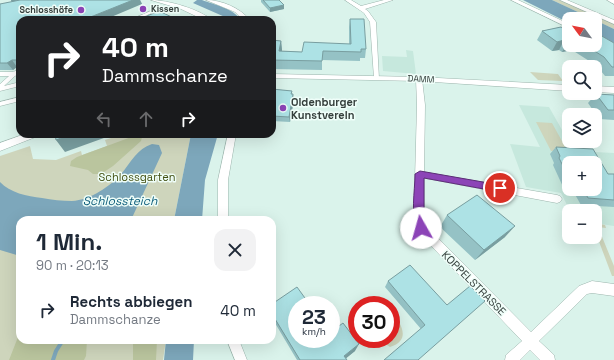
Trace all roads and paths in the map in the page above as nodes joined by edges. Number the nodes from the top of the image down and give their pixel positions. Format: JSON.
{"nodes":[{"id":1,"x":154,"y":0,"type":"edge"},
{"id":2,"x":179,"y":0,"type":"edge"},
{"id":3,"x":187,"y":0,"type":"edge"},
{"id":4,"x":210,"y":0,"type":"edge"},
{"id":5,"x":348,"y":0,"type":"edge"},
{"id":6,"x":390,"y":0,"type":"edge"},
{"id":7,"x":514,"y":0,"type":"edge"},
{"id":8,"x":563,"y":0,"type":"edge"},
{"id":9,"x":610,"y":0,"type":"edge"},
{"id":10,"x":614,"y":2,"type":"edge"},
{"id":11,"x":163,"y":5,"type":"junction"},
{"id":12,"x":183,"y":8,"type":"junction"},
{"id":13,"x":360,"y":8,"type":"junction"},
{"id":14,"x":140,"y":16,"type":"edge"},
{"id":15,"x":200,"y":16,"type":"edge"},
{"id":16,"x":243,"y":16,"type":"edge"},
{"id":17,"x":614,"y":22,"type":"edge"},
{"id":18,"x":562,"y":23,"type":"edge"},
{"id":19,"x":16,"y":73,"type":"edge"},
{"id":20,"x":0,"y":74,"type":"edge"},
{"id":21,"x":276,"y":76,"type":"edge"},
{"id":22,"x":377,"y":78,"type":"junction"},
{"id":23,"x":419,"y":79,"type":"junction"},
{"id":24,"x":16,"y":85,"type":"edge"},
{"id":25,"x":0,"y":88,"type":"edge"},
{"id":26,"x":562,"y":88,"type":"edge"},
{"id":27,"x":602,"y":89,"type":"edge"},
{"id":28,"x":614,"y":90,"type":"edge"},
{"id":29,"x":16,"y":100,"type":"edge"},
{"id":30,"x":0,"y":104,"type":"edge"},
{"id":31,"x":24,"y":138,"type":"edge"},
{"id":32,"x":231,"y":138,"type":"edge"},
{"id":33,"x":0,"y":147,"type":"edge"},
{"id":34,"x":420,"y":174,"type":"junction"},
{"id":35,"x":557,"y":198,"type":"dead end"},
{"id":36,"x":223,"y":216,"type":"edge"},
{"id":37,"x":614,"y":290,"type":"edge"},
{"id":38,"x":531,"y":341,"type":"junction"},
{"id":39,"x":235,"y":344,"type":"edge"},
{"id":40,"x":242,"y":360,"type":"edge"},
{"id":41,"x":511,"y":360,"type":"edge"},
{"id":42,"x":549,"y":360,"type":"edge"}],
"edges":[{"from":1,"to":11,"type":"street"},
{"from":2,"to":11,"type":"street"},
{"from":3,"to":12,"type":"street"},
{"from":4,"to":16,"type":"street"},
{"from":5,"to":13,"type":"street"},
{"from":6,"to":13,"type":"street"},
{"from":7,"to":18,"type":"street"},
{"from":8,"to":17,"type":"street"},
{"from":9,"to":10,"type":"street"},
{"from":11,"to":12,"type":"street"},
{"from":11,"to":14,"type":"street"},
{"from":12,"to":15,"type":"street"},
{"from":13,"to":22,"type":"street"},
{"from":19,"to":20,"type":"street"},
{"from":19,"to":25,"type":"street"},
{"from":21,"to":22,"type":"street","name":"DAMM"},
{"from":22,"to":23,"type":"street","name":"DAMM"},
{"from":23,"to":26,"type":"street","name":"DAMM"},
{"from":23,"to":34,"type":"street","name":"KOPPELSTRASSE"},
{"from":24,"to":25,"type":"street"},
{"from":27,"to":28,"type":"street"},
{"from":29,"to":30,"type":"street"},
{"from":31,"to":33,"type":"street"},
{"from":32,"to":36,"type":"street"},
{"from":34,"to":35,"type":"street"},
{"from":34,"to":38,"type":"street","name":"KOPPELSTRASSE"},
{"from":37,"to":38,"type":"street"},
{"from":38,"to":41,"type":"street"},
{"from":38,"to":42,"type":"street","name":"KOPPELSTRASSE"},
{"from":39,"to":40,"type":"street"}]}
